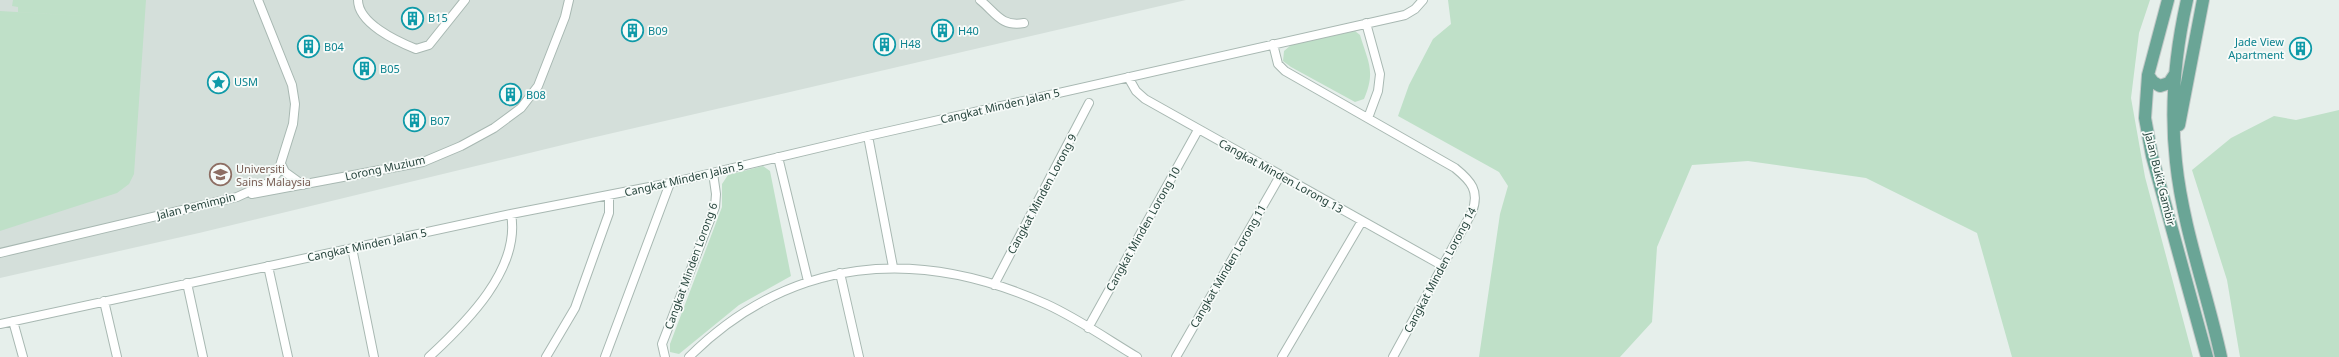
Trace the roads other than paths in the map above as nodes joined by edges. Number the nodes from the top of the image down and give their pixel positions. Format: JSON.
{"nodes":[{"id":1,"x":258,"y":0,"type":"edge"},
{"id":2,"x":358,"y":0,"type":"edge"},
{"id":3,"x":465,"y":0,"type":"edge"},
{"id":4,"x":569,"y":0,"type":"edge"},
{"id":5,"x":980,"y":0,"type":"edge"},
{"id":6,"x":1423,"y":0,"type":"edge"},
{"id":7,"x":2168,"y":0,"type":"edge"},
{"id":8,"x":2187,"y":0,"type":"edge"},
{"id":9,"x":2203,"y":0,"type":"edge"},
{"id":10,"x":1024,"y":23,"type":"dead end"},
{"id":11,"x":1366,"y":23,"type":"junction"},
{"id":12,"x":1273,"y":44,"type":"junction"},
{"id":13,"x":2175,"y":74,"type":"junction"},
{"id":14,"x":2148,"y":76,"type":"junction"},
{"id":15,"x":1128,"y":77,"type":"junction"},
{"id":16,"x":1090,"y":103,"type":"dead end"},
{"id":17,"x":1368,"y":118,"type":"junction"},
{"id":18,"x":1198,"y":130,"type":"junction"},
{"id":19,"x":868,"y":136,"type":"junction"},
{"id":20,"x":2174,"y":142,"type":"junction"},
{"id":21,"x":778,"y":157,"type":"junction"},
{"id":22,"x":281,"y":164,"type":"junction"},
{"id":23,"x":713,"y":173,"type":"junction"},
{"id":24,"x":1280,"y":176,"type":"junction"},
{"id":25,"x":670,"y":183,"type":"junction"},
{"id":26,"x":303,"y":185,"type":"junction"},
{"id":27,"x":609,"y":196,"type":"junction"},
{"id":28,"x":237,"y":197,"type":"junction"},
{"id":29,"x":511,"y":214,"type":"junction"},
{"id":30,"x":1362,"y":221,"type":"junction"},
{"id":31,"x":352,"y":248,"type":"junction"},
{"id":32,"x":0,"y":253,"type":"edge"},
{"id":33,"x":268,"y":266,"type":"junction"},
{"id":34,"x":1443,"y":266,"type":"junction"},
{"id":35,"x":893,"y":267,"type":"junction"},
{"id":36,"x":840,"y":273,"type":"junction"},
{"id":37,"x":808,"y":281,"type":"junction"},
{"id":38,"x":187,"y":283,"type":"junction"},
{"id":39,"x":994,"y":285,"type":"junction"},
{"id":40,"x":104,"y":301,"type":"junction"},
{"id":41,"x":13,"y":321,"type":"junction"},
{"id":42,"x":0,"y":324,"type":"edge"},
{"id":43,"x":1088,"y":328,"type":"junction"},
{"id":44,"x":23,"y":357,"type":"edge"},
{"id":45,"x":117,"y":357,"type":"edge"},
{"id":46,"x":203,"y":357,"type":"edge"},
{"id":47,"x":288,"y":357,"type":"edge"},
{"id":48,"x":374,"y":357,"type":"edge"},
{"id":49,"x":429,"y":357,"type":"edge"},
{"id":50,"x":546,"y":357,"type":"edge"},
{"id":51,"x":605,"y":357,"type":"edge"},
{"id":52,"x":665,"y":357,"type":"edge"},
{"id":53,"x":689,"y":357,"type":"edge"},
{"id":54,"x":859,"y":357,"type":"edge"},
{"id":55,"x":1137,"y":357,"type":"edge"},
{"id":56,"x":1176,"y":357,"type":"edge"},
{"id":57,"x":1282,"y":357,"type":"edge"},
{"id":58,"x":1393,"y":357,"type":"edge"},
{"id":59,"x":2207,"y":357,"type":"edge"},
{"id":60,"x":2221,"y":357,"type":"edge"}],
"edges":[{"from":1,"to":22,"type":"street","name":"Jalan Pemimpin"},
{"from":2,"to":3,"type":"street"},
{"from":4,"to":26,"type":"street","name":"Lorong Muzium"},
{"from":5,"to":10,"type":"street"},
{"from":6,"to":11,"type":"street","name":"Cangkat Minden Jalan 5"},
{"from":7,"to":14,"type":"main road","name":"Jalan Bukit Gambir"},
{"from":8,"to":13,"type":"main road","name":"Jalan Bukit Gambir"},
{"from":9,"to":20,"type":"main road"},
{"from":11,"to":12,"type":"street","name":"Cangkat Minden Jalan 5"},
{"from":11,"to":17,"type":"street"},
{"from":12,"to":15,"type":"street","name":"Cangkat Minden Jalan 5"},
{"from":12,"to":17,"type":"street","name":"Cangkat Minden Lorong 14"},
{"from":13,"to":14,"type":"main road"},
{"from":13,"to":20,"type":"main road","name":"Jalan Bukit Gambir"},
{"from":14,"to":59,"type":"main road","name":"Jalan Bukit Gambir"},
{"from":15,"to":18,"type":"street","name":"Cangkat Minden Lorong 13"},
{"from":15,"to":19,"type":"street","name":"Cangkat Minden Jalan 5"},
{"from":16,"to":39,"type":"street","name":"Cangkat Minden Lorong 9"},
{"from":17,"to":34,"type":"street","name":"Cangkat Minden Lorong 14"},
{"from":18,"to":24,"type":"street","name":"Cangkat Minden Lorong 13"},
{"from":18,"to":43,"type":"street","name":"Cangkat Minden Lorong 10"},
{"from":19,"to":21,"type":"street","name":"Cangkat Minden Jalan 5"},
{"from":19,"to":35,"type":"street"},
{"from":20,"to":60,"type":"main road","name":"Jalan Bukit Gambir"},
{"from":21,"to":23,"type":"street","name":"Cangkat Minden Jalan 5"},
{"from":21,"to":37,"type":"street"},
{"from":22,"to":26,"type":"street"},
{"from":22,"to":28,"type":"street","name":"Jalan Pemimpin"},
{"from":23,"to":25,"type":"street","name":"Cangkat Minden Jalan 5"},
{"from":23,"to":52,"type":"street","name":"Cangkat Minden Lorong 6"},
{"from":24,"to":30,"type":"street","name":"Cangkat Minden Lorong 13"},
{"from":24,"to":56,"type":"street","name":"Cangkat Minden Lorong 11"},
{"from":25,"to":27,"type":"street","name":"Cangkat Minden Jalan 5"},
{"from":25,"to":51,"type":"street"},
{"from":26,"to":28,"type":"street","name":"Lorong Muzium"},
{"from":27,"to":29,"type":"street","name":"Cangkat Minden Jalan 5"},
{"from":27,"to":50,"type":"street"},
{"from":28,"to":32,"type":"street","name":"Jalan Pemimpin"},
{"from":29,"to":31,"type":"street","name":"Cangkat Minden Jalan 5"},
{"from":29,"to":49,"type":"street"},
{"from":30,"to":34,"type":"street","name":"Cangkat Minden Lorong 13"},
{"from":30,"to":57,"type":"street"},
{"from":31,"to":33,"type":"street","name":"Cangkat Minden Jalan 5"},
{"from":31,"to":48,"type":"street"},
{"from":33,"to":38,"type":"street","name":"Cangkat Minden Jalan 5"},
{"from":33,"to":47,"type":"street"},
{"from":34,"to":58,"type":"street","name":"Cangkat Minden Lorong 14"},
{"from":35,"to":36,"type":"street"},
{"from":35,"to":39,"type":"street"},
{"from":36,"to":37,"type":"street"},
{"from":36,"to":54,"type":"street"},
{"from":37,"to":53,"type":"street"},
{"from":38,"to":40,"type":"street","name":"Cangkat Minden Jalan 5"},
{"from":38,"to":46,"type":"street"},
{"from":39,"to":43,"type":"street"},
{"from":40,"to":41,"type":"street","name":"Cangkat Minden Jalan 5"},
{"from":40,"to":45,"type":"street"},
{"from":41,"to":42,"type":"street","name":"Cangkat Minden Jalan 5"},
{"from":41,"to":44,"type":"street"},
{"from":43,"to":55,"type":"street"}]}
